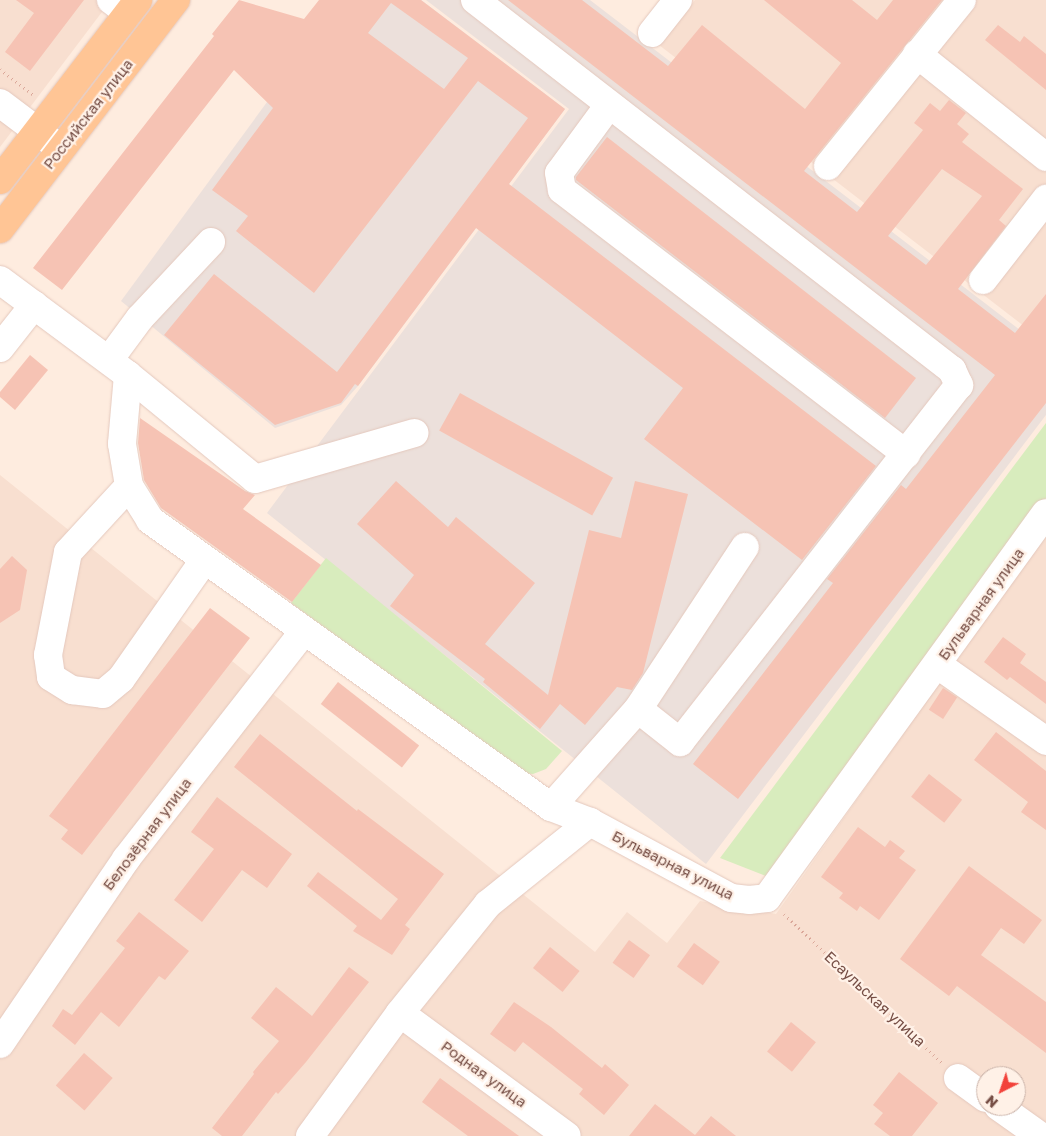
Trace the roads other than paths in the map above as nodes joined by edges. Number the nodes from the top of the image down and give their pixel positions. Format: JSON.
{"nodes":[{"id":1,"x":176,"y":0,"type":"edge"},
{"id":2,"x":475,"y":0,"type":"edge"},
{"id":3,"x":678,"y":0,"type":"edge"},
{"id":4,"x":962,"y":0,"type":"edge"},
{"id":5,"x":126,"y":4,"type":"edge"},
{"id":6,"x":652,"y":33,"type":"dead end"},
{"id":7,"x":917,"y":54,"type":"junction"},
{"id":8,"x":0,"y":102,"type":"edge"},
{"id":9,"x":609,"y":105,"type":"junction"},
{"id":10,"x":38,"y":130,"type":"junction"},
{"id":11,"x":61,"y":149,"type":"junction"},
{"id":12,"x":1046,"y":157,"type":"edge"},
{"id":13,"x":828,"y":166,"type":"dead end"},
{"id":14,"x":0,"y":180,"type":"edge"},
{"id":15,"x":1046,"y":199,"type":"edge"},
{"id":16,"x":0,"y":229,"type":"edge"},
{"id":17,"x":211,"y":242,"type":"dead end"},
{"id":18,"x":0,"y":280,"type":"edge"},
{"id":19,"x":983,"y":280,"type":"dead end"},
{"id":20,"x":34,"y":305,"type":"junction"},
{"id":21,"x":0,"y":348,"type":"edge"},
{"id":22,"x":118,"y":368,"type":"junction"},
{"id":23,"x":414,"y":433,"type":"dead end"},
{"id":24,"x":906,"y":454,"type":"junction"},
{"id":25,"x":129,"y":486,"type":"junction"},
{"id":26,"x":1046,"y":513,"type":"edge"},
{"id":27,"x":745,"y":547,"type":"dead end"},
{"id":28,"x":204,"y":559,"type":"junction"},
{"id":29,"x":304,"y":631,"type":"junction"},
{"id":30,"x":938,"y":665,"type":"junction"},
{"id":31,"x":638,"y":709,"type":"junction"},
{"id":32,"x":1046,"y":741,"type":"edge"},
{"id":33,"x":551,"y":808,"type":"junction"},
{"id":34,"x":590,"y":822,"type":"junction"},
{"id":35,"x":400,"y":1013,"type":"junction"},
{"id":36,"x":0,"y":1044,"type":"edge"},
{"id":37,"x":958,"y":1078,"type":"road end"},
{"id":38,"x":976,"y":1091,"type":"edge"},
{"id":39,"x":1012,"y":1116,"type":"edge"},
{"id":40,"x":310,"y":1136,"type":"edge"},
{"id":41,"x":567,"y":1136,"type":"edge"},
{"id":42,"x":1040,"y":1136,"type":"edge"}],
"edges":[{"from":1,"to":11,"type":"main road","name":"Российская улица"},
{"from":2,"to":9,"type":"street"},
{"from":3,"to":6,"type":"street"},
{"from":4,"to":7,"type":"street"},
{"from":5,"to":10,"type":"main road","name":"Российская улица"},
{"from":7,"to":12,"type":"street"},
{"from":7,"to":13,"type":"street"},
{"from":8,"to":10,"type":"street"},
{"from":9,"to":24,"type":"street"},
{"from":9,"to":24,"type":"street"},
{"from":10,"to":11,"type":"street"},
{"from":10,"to":14,"type":"main road","name":"Российская улица"},
{"from":11,"to":16,"type":"main road","name":"Российская улица"},
{"from":15,"to":19,"type":"street"},
{"from":17,"to":22,"type":"street"},
{"from":18,"to":20,"type":"street"},
{"from":20,"to":21,"type":"street"},
{"from":20,"to":22,"type":"street"},
{"from":22,"to":23,"type":"street"},
{"from":22,"to":25,"type":"street"},
{"from":24,"to":31,"type":"street"},
{"from":25,"to":28,"type":"street","name":"Бульварная улица"},
{"from":25,"to":28,"type":"street"},
{"from":26,"to":30,"type":"street","name":"Бульварная улица"},
{"from":27,"to":31,"type":"street"},
{"from":28,"to":29,"type":"street","name":"Бульварная улица"},
{"from":29,"to":33,"type":"street","name":"Бульварная улица"},
{"from":29,"to":36,"type":"street","name":"Белозёрная улица"},
{"from":30,"to":32,"type":"street"},
{"from":30,"to":34,"type":"street","name":"Бульварная улица"},
{"from":31,"to":33,"type":"street"},
{"from":33,"to":34,"type":"street","name":"Бульварная улица"},
{"from":34,"to":35,"type":"street"},
{"from":35,"to":40,"type":"street"},
{"from":35,"to":41,"type":"street","name":"Родная улица"},
{"from":37,"to":38,"type":"street"},
{"from":39,"to":42,"type":"street"}]}
